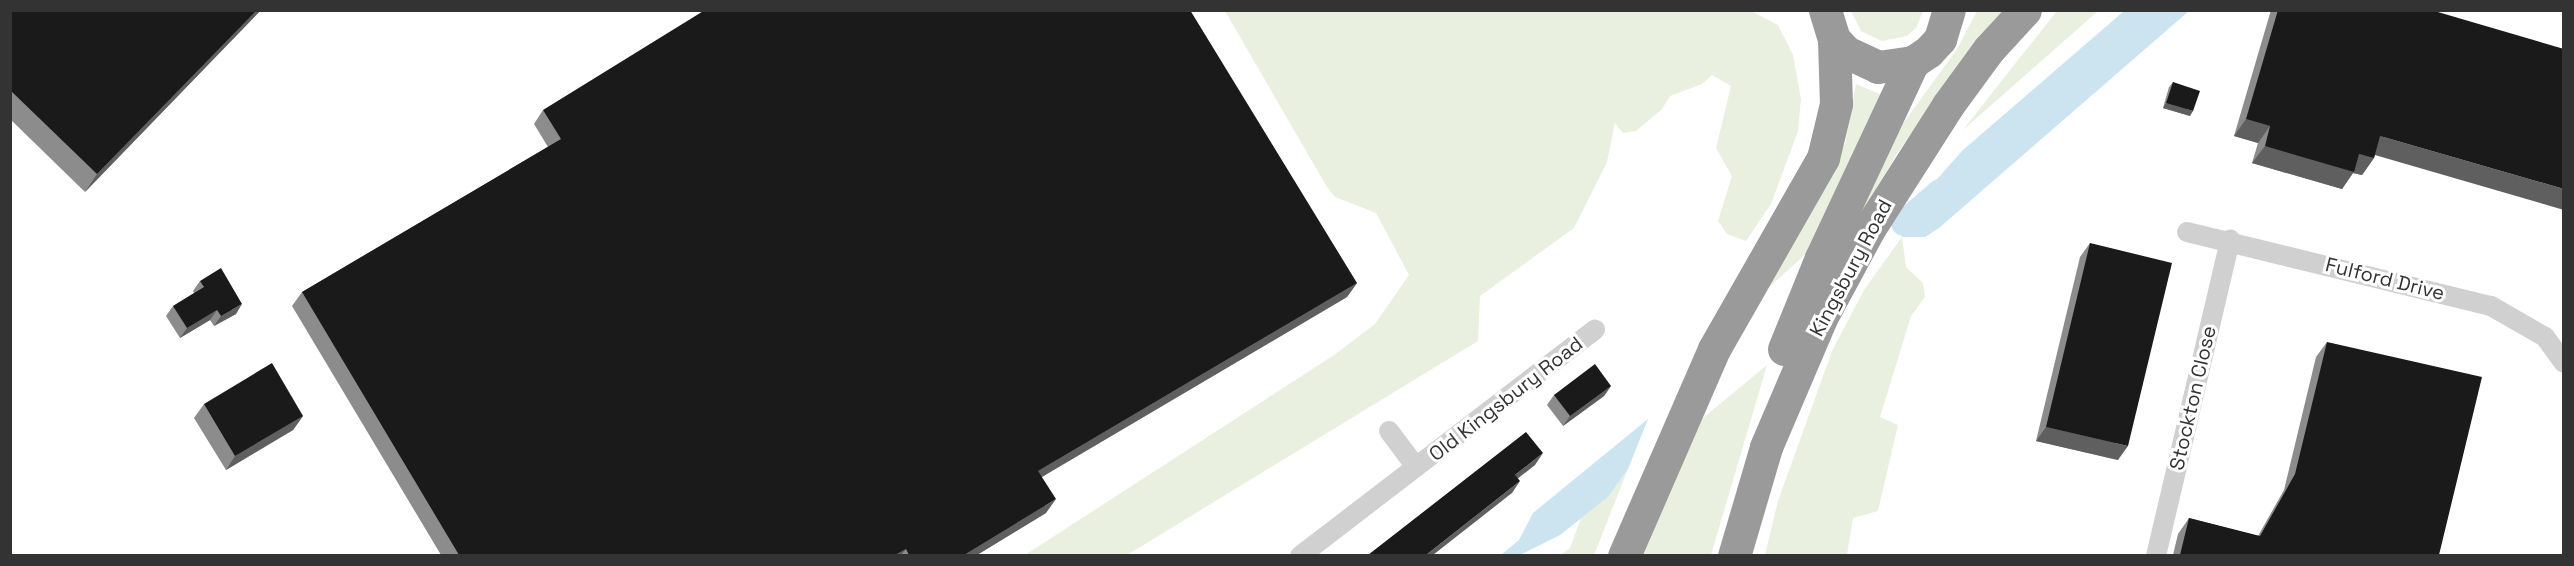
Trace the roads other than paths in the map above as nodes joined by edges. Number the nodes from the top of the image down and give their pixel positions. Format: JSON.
{"nodes":[{"id":1,"x":1949,"y":10,"type":"edge"},
{"id":2,"x":2025,"y":10,"type":"edge"},
{"id":3,"x":1830,"y":25,"type":"edge"},
{"id":4,"x":1913,"y":62,"type":"junction"},
{"id":5,"x":2187,"y":232,"type":"dead end"},
{"id":6,"x":2230,"y":240,"type":"junction"},
{"id":7,"x":1595,"y":330,"type":"dead end"},
{"id":8,"x":2564,"y":363,"type":"edge"},
{"id":9,"x":1389,"y":431,"type":"dead end"},
{"id":10,"x":1766,"y":447,"type":"junction"},
{"id":11,"x":1416,"y":468,"type":"junction"},
{"id":12,"x":1300,"y":555,"type":"edge"},
{"id":13,"x":1624,"y":555,"type":"edge"},
{"id":14,"x":1734,"y":555,"type":"edge"},
{"id":15,"x":2156,"y":555,"type":"edge"}],
"edges":[{"from":1,"to":4,"type":"highway"},
{"from":2,"to":10,"type":"highway","name":"Kingsbury Road"},
{"from":3,"to":4,"type":"highway"},
{"from":3,"to":13,"type":"highway"},
{"from":4,"to":10,"type":"highway"},
{"from":5,"to":6,"type":"street","name":"Fulford Drive"},
{"from":6,"to":8,"type":"street","name":"Fulford Drive"},
{"from":6,"to":15,"type":"street","name":"Stockton Close"},
{"from":7,"to":11,"type":"street","name":"Old Kingsbury Road"},
{"from":9,"to":11,"type":"street","name":"Old Kingsbury Road"},
{"from":10,"to":14,"type":"highway","name":"Kingsbury Road"},
{"from":11,"to":12,"type":"street","name":"Old Kingsbury Road"}]}
